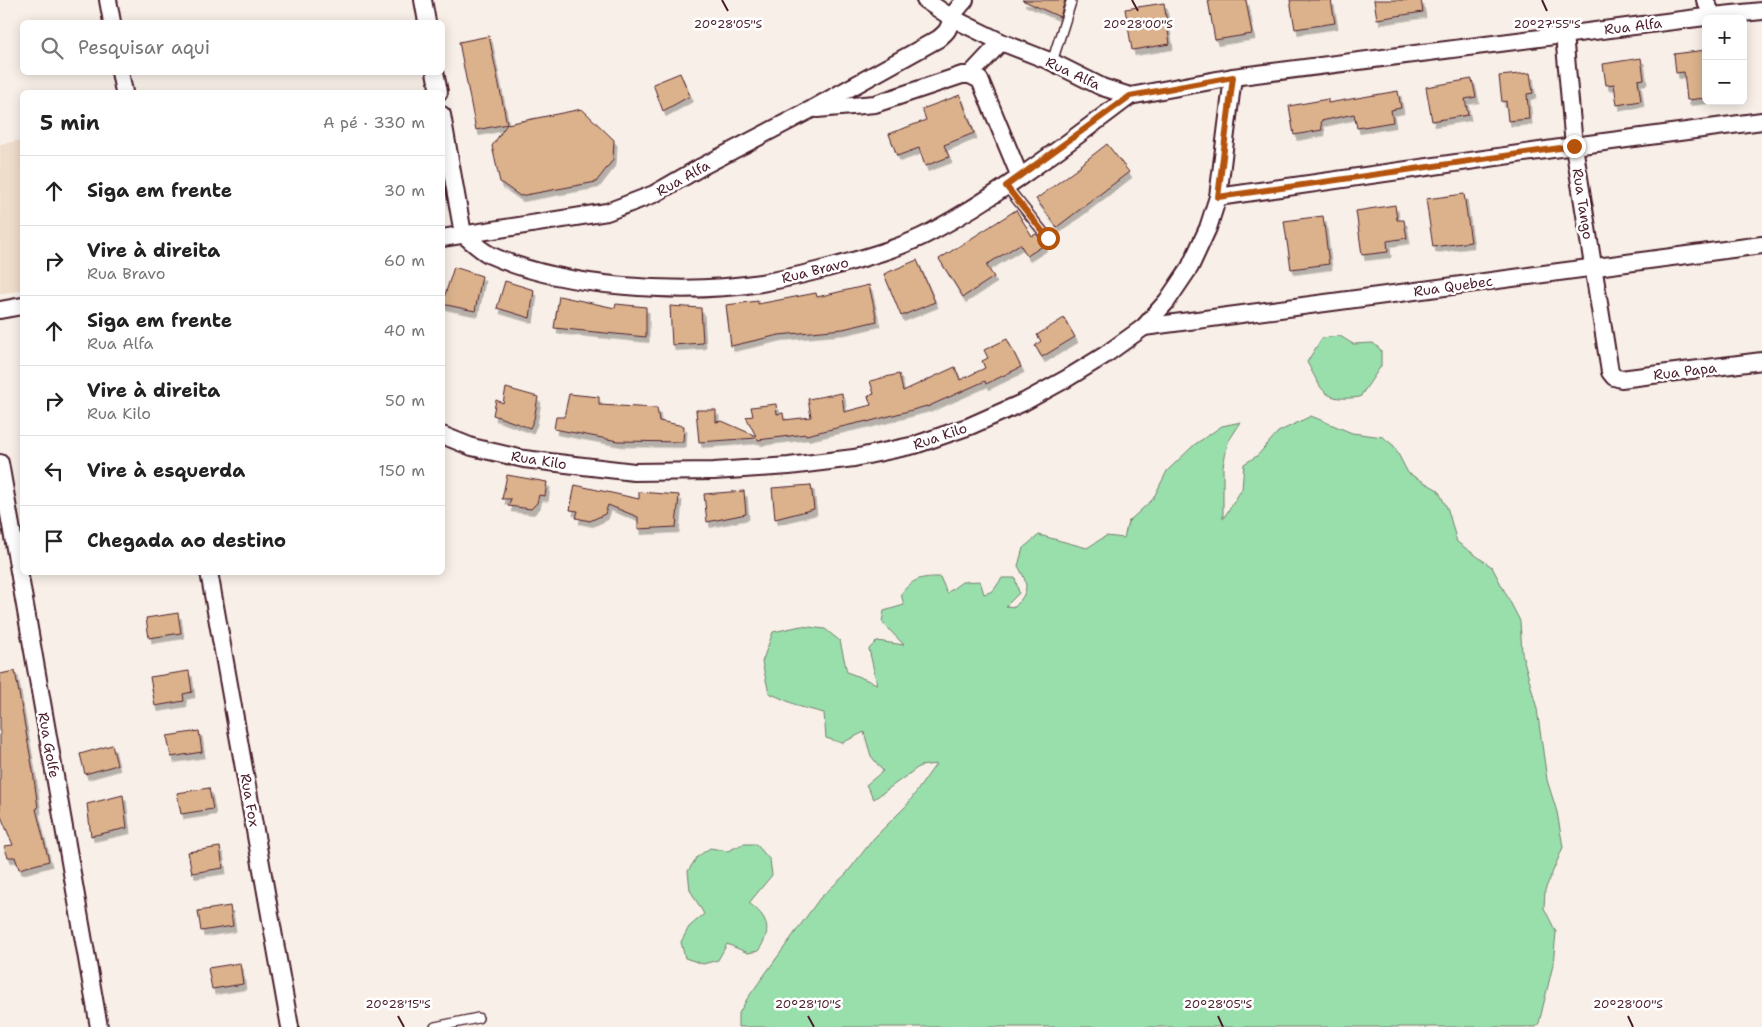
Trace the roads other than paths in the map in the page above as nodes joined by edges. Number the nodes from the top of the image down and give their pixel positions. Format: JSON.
{"nodes":[{"id":1,"x":108,"y":0,"type":"edge"},
{"id":2,"x":423,"y":0,"type":"edge"},
{"id":3,"x":926,"y":0,"type":"edge"},
{"id":4,"x":964,"y":0,"type":"edge"},
{"id":5,"x":1705,"y":0,"type":"edge"},
{"id":6,"x":1071,"y":2,"type":"dead end"},
{"id":7,"x":1762,"y":11,"type":"edge"},
{"id":8,"x":1712,"y":15,"type":"edge"},
{"id":9,"x":1723,"y":15,"type":"edge"},
{"id":10,"x":1702,"y":17,"type":"edge"},
{"id":11,"x":952,"y":18,"type":"junction"},
{"id":12,"x":112,"y":20,"type":"edge"},
{"id":13,"x":427,"y":20,"type":"edge"},
{"id":14,"x":1564,"y":34,"type":"junction"},
{"id":15,"x":1001,"y":42,"type":"junction"},
{"id":16,"x":1052,"y":62,"type":"junction"},
{"id":17,"x":121,"y":75,"type":"edge"},
{"id":18,"x":436,"y":75,"type":"edge"},
{"id":19,"x":970,"y":75,"type":"junction"},
{"id":20,"x":1233,"y":77,"type":"junction"},
{"id":21,"x":124,"y":90,"type":"edge"},
{"id":22,"x":439,"y":90,"type":"edge"},
{"id":23,"x":1130,"y":96,"type":"junction"},
{"id":24,"x":812,"y":109,"type":"junction"},
{"id":25,"x":1762,"y":121,"type":"edge"},
{"id":26,"x":445,"y":132,"type":"edge"},
{"id":27,"x":1574,"y":146,"type":"junction"},
{"id":28,"x":1013,"y":182,"type":"junction"},
{"id":29,"x":1218,"y":197,"type":"junction"},
{"id":30,"x":463,"y":234,"type":"junction"},
{"id":31,"x":445,"y":237,"type":"edge"},
{"id":32,"x":1048,"y":238,"type":"dead end"},
{"id":33,"x":1762,"y":245,"type":"edge"},
{"id":34,"x":1593,"y":268,"type":"junction"},
{"id":35,"x":20,"y":306,"type":"edge"},
{"id":36,"x":0,"y":310,"type":"edge"},
{"id":37,"x":1144,"y":327,"type":"junction"},
{"id":38,"x":1762,"y":362,"type":"edge"},
{"id":39,"x":1610,"y":372,"type":"joint"},
{"id":40,"x":445,"y":436,"type":"edge"},
{"id":41,"x":0,"y":462,"type":"edge"},
{"id":42,"x":210,"y":575,"type":"edge"},
{"id":43,"x":478,"y":1018,"type":"dead end"},
{"id":44,"x":99,"y":1027,"type":"edge"},
{"id":45,"x":290,"y":1027,"type":"edge"},
{"id":46,"x":435,"y":1027,"type":"edge"}],
"edges":[{"from":1,"to":12,"type":"street"},
{"from":2,"to":13,"type":"street"},
{"from":3,"to":11,"type":"street"},
{"from":4,"to":11,"type":"street"},
{"from":5,"to":8,"type":"street"},
{"from":6,"to":16,"type":"lane"},
{"from":7,"to":9,"type":"street","name":"Rua Alfa"},
{"from":10,"to":14,"type":"street","name":"Rua Alfa"},
{"from":11,"to":15,"type":"street","name":"Rua Alfa"},
{"from":11,"to":24,"type":"street","name":"Rua Alfa"},
{"from":14,"to":20,"type":"street","name":"Rua Alfa"},
{"from":14,"to":27,"type":"street","name":"Rua Tango"},
{"from":15,"to":16,"type":"street","name":"Rua Alfa"},
{"from":15,"to":19,"type":"street"},
{"from":16,"to":23,"type":"street","name":"Rua Alfa"},
{"from":17,"to":21,"type":"street"},
{"from":18,"to":22,"type":"street"},
{"from":19,"to":24,"type":"street"},
{"from":19,"to":28,"type":"street"},
{"from":20,"to":23,"type":"street","name":"Rua Alfa"},
{"from":20,"to":29,"type":"street","name":"Rua Kilo"},
{"from":23,"to":28,"type":"street","name":"Rua Bravo"},
{"from":24,"to":30,"type":"street","name":"Rua Alfa"},
{"from":25,"to":27,"type":"street"},
{"from":26,"to":30,"type":"street"},
{"from":27,"to":29,"type":"street"},
{"from":27,"to":34,"type":"street","name":"Rua Tango"},
{"from":28,"to":30,"type":"street","name":"Rua Bravo"},
{"from":28,"to":32,"type":"lane"},
{"from":29,"to":37,"type":"street","name":"Rua Kilo"},
{"from":30,"to":31,"type":"street","name":"Rua Alfa"},
{"from":33,"to":34,"type":"street","name":"Rua Quebec"},
{"from":34,"to":37,"type":"street","name":"Rua Quebec"},
{"from":34,"to":39,"type":"street","name":"Rua Tango"},
{"from":35,"to":36,"type":"street"},
{"from":37,"to":40,"type":"street","name":"Rua Kilo"},
{"from":38,"to":39,"type":"street","name":"Rua Papa"},
{"from":41,"to":44,"type":"street","name":"Rua Golfe"},
{"from":42,"to":45,"type":"street","name":"Rua Fox"},
{"from":43,"to":46,"type":"lane"}]}
